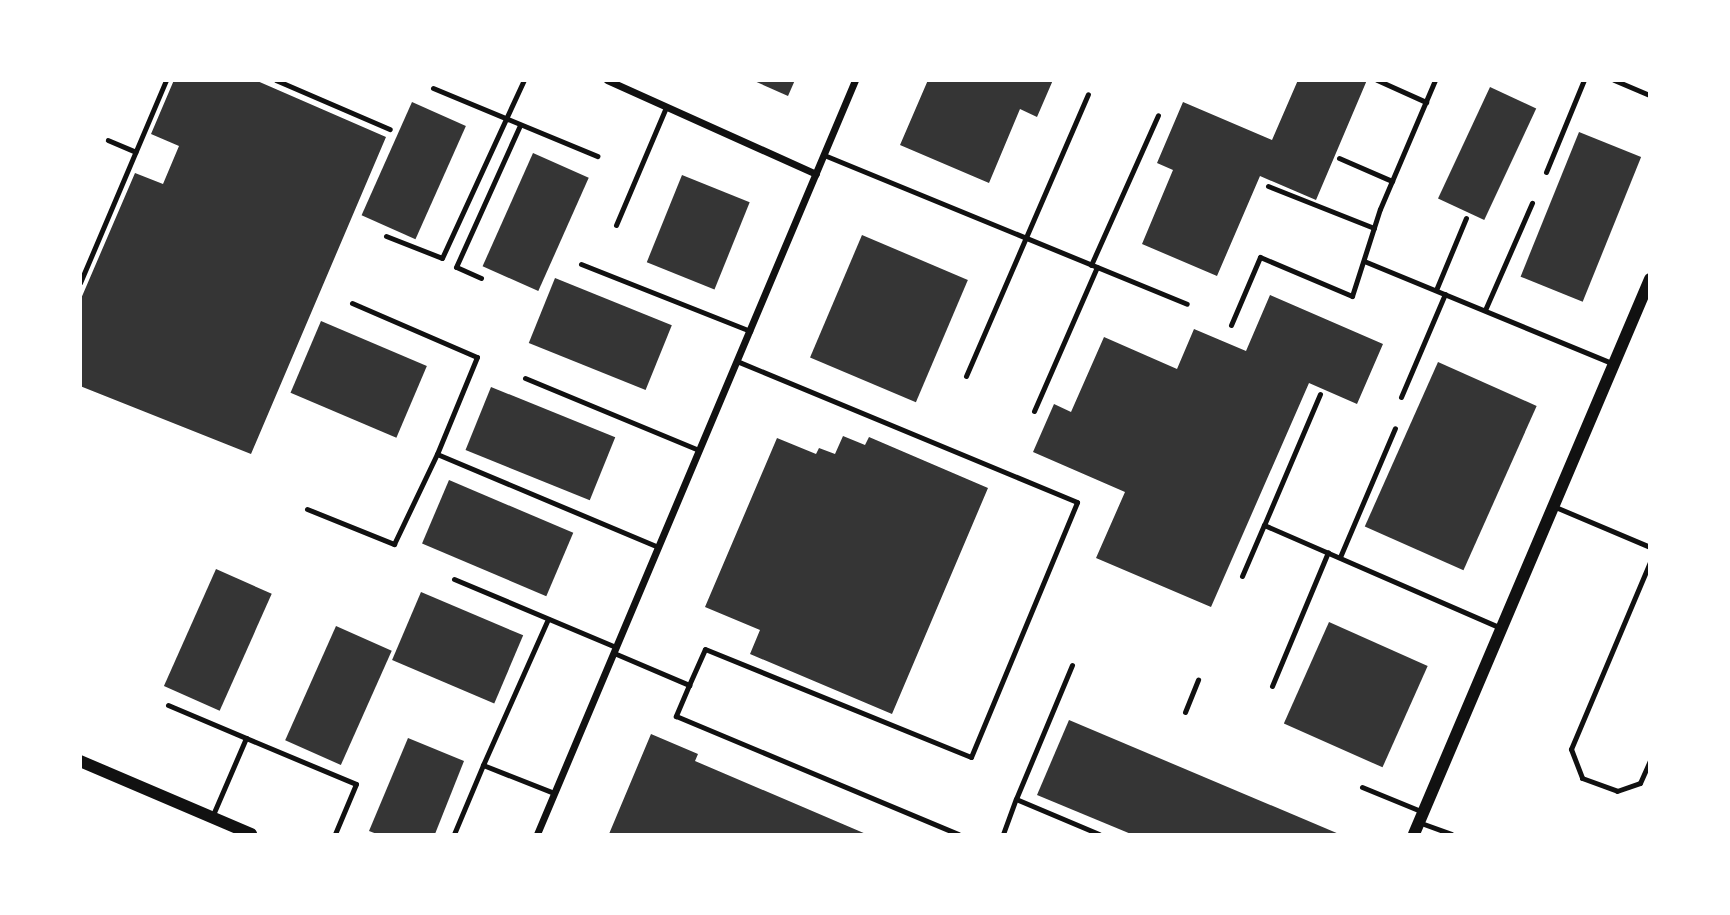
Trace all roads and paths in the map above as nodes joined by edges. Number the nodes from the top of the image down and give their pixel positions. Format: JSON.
{"nodes":[{"id":1,"x":166,"y":80,"type":"edge"},
{"id":2,"x":276,"y":80,"type":"edge"},
{"id":3,"x":524,"y":80,"type":"edge"},
{"id":4,"x":607,"y":80,"type":"edge"},
{"id":5,"x":855,"y":80,"type":"edge"},
{"id":6,"x":1377,"y":80,"type":"edge"},
{"id":7,"x":1436,"y":80,"type":"edge"},
{"id":8,"x":1584,"y":80,"type":"edge"},
{"id":9,"x":1614,"y":80,"type":"edge"},
{"id":10,"x":616,"y":82,"type":"edge"},
{"id":11,"x":433,"y":88,"type":"dead end"},
{"id":12,"x":1088,"y":94,"type":"dead end"},
{"id":13,"x":1650,"y":95,"type":"edge"},
{"id":14,"x":1426,"y":102,"type":"junction"},
{"id":15,"x":666,"y":107,"type":"junction"},
{"id":16,"x":1158,"y":115,"type":"dead end"},
{"id":17,"x":506,"y":119,"type":"junction"},
{"id":18,"x":520,"y":125,"type":"junction"},
{"id":19,"x":390,"y":130,"type":"dead end"},
{"id":20,"x":108,"y":140,"type":"dead end"},
{"id":21,"x":136,"y":152,"type":"junction"},
{"id":22,"x":824,"y":155,"type":"junction"},
{"id":23,"x":597,"y":156,"type":"dead end"},
{"id":24,"x":1339,"y":158,"type":"dead end"},
{"id":25,"x":1546,"y":172,"type":"dead end"},
{"id":26,"x":816,"y":174,"type":"junction"},
{"id":27,"x":1392,"y":181,"type":"junction"},
{"id":28,"x":1268,"y":186,"type":"dead end"},
{"id":29,"x":1532,"y":203,"type":"dead end"},
{"id":30,"x":1466,"y":218,"type":"dead end"},
{"id":31,"x":616,"y":225,"type":"dead end"},
{"id":32,"x":1374,"y":228,"type":"junction"},
{"id":33,"x":386,"y":236,"type":"dead end"},
{"id":34,"x":1026,"y":237,"type":"junction"},
{"id":35,"x":1364,"y":261,"type":"junction"},
{"id":36,"x":581,"y":264,"type":"dead end"},
{"id":37,"x":1094,"y":266,"type":"junction"},
{"id":38,"x":481,"y":278,"type":"dead end"},
{"id":39,"x":1650,"y":279,"type":"edge"},
{"id":40,"x":80,"y":283,"type":"edge"},
{"id":41,"x":1436,"y":290,"type":"junction"},
{"id":42,"x":1445,"y":294,"type":"junction"},
{"id":43,"x":352,"y":303,"type":"dead end"},
{"id":44,"x":1187,"y":304,"type":"dead end"},
{"id":45,"x":1485,"y":310,"type":"junction"},
{"id":46,"x":1231,"y":325,"type":"dead end"},
{"id":47,"x":750,"y":331,"type":"junction"},
{"id":48,"x":737,"y":361,"type":"junction"},
{"id":49,"x":1614,"y":363,"type":"junction"},
{"id":50,"x":966,"y":376,"type":"dead end"},
{"id":51,"x":525,"y":378,"type":"dead end"},
{"id":52,"x":1320,"y":394,"type":"dead end"},
{"id":53,"x":1401,"y":397,"type":"dead end"},
{"id":54,"x":1034,"y":411,"type":"dead end"},
{"id":55,"x":1395,"y":428,"type":"dead end"},
{"id":56,"x":699,"y":450,"type":"junction"},
{"id":57,"x":437,"y":454,"type":"junction"},
{"id":58,"x":1553,"y":506,"type":"junction"},
{"id":59,"x":307,"y":509,"type":"dead end"},
{"id":60,"x":1264,"y":525,"type":"junction"},
{"id":61,"x":658,"y":547,"type":"junction"},
{"id":62,"x":1650,"y":547,"type":"edge"},
{"id":63,"x":1328,"y":552,"type":"junction"},
{"id":64,"x":1340,"y":557,"type":"junction"},
{"id":65,"x":1650,"y":562,"type":"edge"},
{"id":66,"x":1242,"y":576,"type":"dead end"},
{"id":67,"x":454,"y":579,"type":"dead end"},
{"id":68,"x":548,"y":618,"type":"junction"},
{"id":69,"x":1501,"y":628,"type":"junction"},
{"id":70,"x":615,"y":650,"type":"junction"},
{"id":71,"x":1072,"y":665,"type":"dead end"},
{"id":72,"x":1198,"y":679,"type":"dead end"},
{"id":73,"x":689,"y":685,"type":"junction"},
{"id":74,"x":1272,"y":686,"type":"dead end"},
{"id":75,"x":168,"y":705,"type":"dead end"},
{"id":76,"x":1185,"y":712,"type":"dead end"},
{"id":77,"x":246,"y":738,"type":"junction"},
{"id":78,"x":80,"y":761,"type":"edge"},
{"id":79,"x":1650,"y":761,"type":"edge"},
{"id":80,"x":483,"y":765,"type":"junction"},
{"id":81,"x":1362,"y":787,"type":"dead end"},
{"id":82,"x":554,"y":793,"type":"junction"},
{"id":83,"x":1016,"y":799,"type":"junction"},
{"id":84,"x":211,"y":817,"type":"junction"},
{"id":85,"x":1419,"y":823,"type":"edge"},
{"id":86,"x":251,"y":835,"type":"edge"},
{"id":87,"x":335,"y":835,"type":"edge"},
{"id":88,"x":454,"y":835,"type":"edge"},
{"id":89,"x":537,"y":835,"type":"edge"},
{"id":90,"x":958,"y":835,"type":"edge"},
{"id":91,"x":1003,"y":835,"type":"edge"},
{"id":92,"x":1099,"y":835,"type":"edge"},
{"id":93,"x":1451,"y":835,"type":"edge"}],
"edges":[{"from":1,"to":21,"type":"path"},
{"from":2,"to":19,"type":"path"},
{"from":3,"to":17,"type":"lane"},
{"from":4,"to":10,"type":"street"},
{"from":5,"to":22,"type":"street"},
{"from":6,"to":14,"type":"lane"},
{"from":7,"to":14,"type":"lane"},
{"from":8,"to":25,"type":"lane"},
{"from":9,"to":13,"type":"lane"},
{"from":10,"to":15,"type":"street"},
{"from":11,"to":17,"type":"lane"},
{"from":12,"to":34,"type":"lane"},
{"from":14,"to":27,"type":"lane"},
{"from":15,"to":26,"type":"street"},
{"from":15,"to":31,"type":"lane"},
{"from":16,"to":37,"type":"lane"},
{"from":17,"to":18,"type":"lane"},
{"from":17,"to":33,"type":"lane"},
{"from":18,"to":23,"type":"lane"},
{"from":18,"to":38,"type":"lane"},
{"from":20,"to":21,"type":"path"},
{"from":21,"to":40,"type":"path"},
{"from":22,"to":26,"type":"street"},
{"from":22,"to":34,"type":"lane"},
{"from":24,"to":27,"type":"lane"},
{"from":26,"to":47,"type":"street"},
{"from":27,"to":32,"type":"lane"},
{"from":28,"to":32,"type":"lane"},
{"from":29,"to":45,"type":"lane"},
{"from":30,"to":41,"type":"lane"},
{"from":32,"to":35,"type":"lane"},
{"from":34,"to":37,"type":"lane"},
{"from":34,"to":50,"type":"lane"},
{"from":35,"to":41,"type":"lane"},
{"from":35,"to":46,"type":"lane"},
{"from":36,"to":47,"type":"lane"},
{"from":37,"to":44,"type":"lane"},
{"from":37,"to":54,"type":"lane"},
{"from":39,"to":49,"type":"street"},
{"from":41,"to":42,"type":"lane"},
{"from":42,"to":45,"type":"lane"},
{"from":42,"to":53,"type":"lane"},
{"from":43,"to":57,"type":"lane"},
{"from":45,"to":49,"type":"lane"},
{"from":47,"to":48,"type":"street"},
{"from":48,"to":56,"type":"street"},
{"from":48,"to":73,"type":"lane"},
{"from":49,"to":58,"type":"street"},
{"from":51,"to":56,"type":"lane"},
{"from":52,"to":60,"type":"lane"},
{"from":55,"to":64,"type":"lane"},
{"from":56,"to":61,"type":"street"},
{"from":57,"to":59,"type":"lane"},
{"from":57,"to":61,"type":"lane"},
{"from":58,"to":62,"type":"lane"},
{"from":58,"to":69,"type":"street"},
{"from":60,"to":63,"type":"lane"},
{"from":60,"to":66,"type":"lane"},
{"from":61,"to":70,"type":"street"},
{"from":63,"to":64,"type":"lane"},
{"from":63,"to":74,"type":"lane"},
{"from":64,"to":69,"type":"lane"},
{"from":65,"to":79,"type":"lane"},
{"from":67,"to":68,"type":"lane"},
{"from":68,"to":70,"type":"lane"},
{"from":68,"to":80,"type":"lane"},
{"from":69,"to":85,"type":"street"},
{"from":70,"to":73,"type":"lane"},
{"from":70,"to":82,"type":"street"},
{"from":71,"to":83,"type":"lane"},
{"from":72,"to":76,"type":"lane"},
{"from":73,"to":90,"type":"lane"},
{"from":75,"to":77,"type":"lane"},
{"from":77,"to":84,"type":"lane"},
{"from":77,"to":87,"type":"lane"},
{"from":78,"to":84,"type":"street"},
{"from":80,"to":82,"type":"lane"},
{"from":80,"to":88,"type":"lane"},
{"from":81,"to":85,"type":"lane"},
{"from":82,"to":89,"type":"street"},
{"from":83,"to":91,"type":"lane"},
{"from":83,"to":92,"type":"lane"},
{"from":84,"to":86,"type":"street"},
{"from":85,"to":93,"type":"lane"}]}
